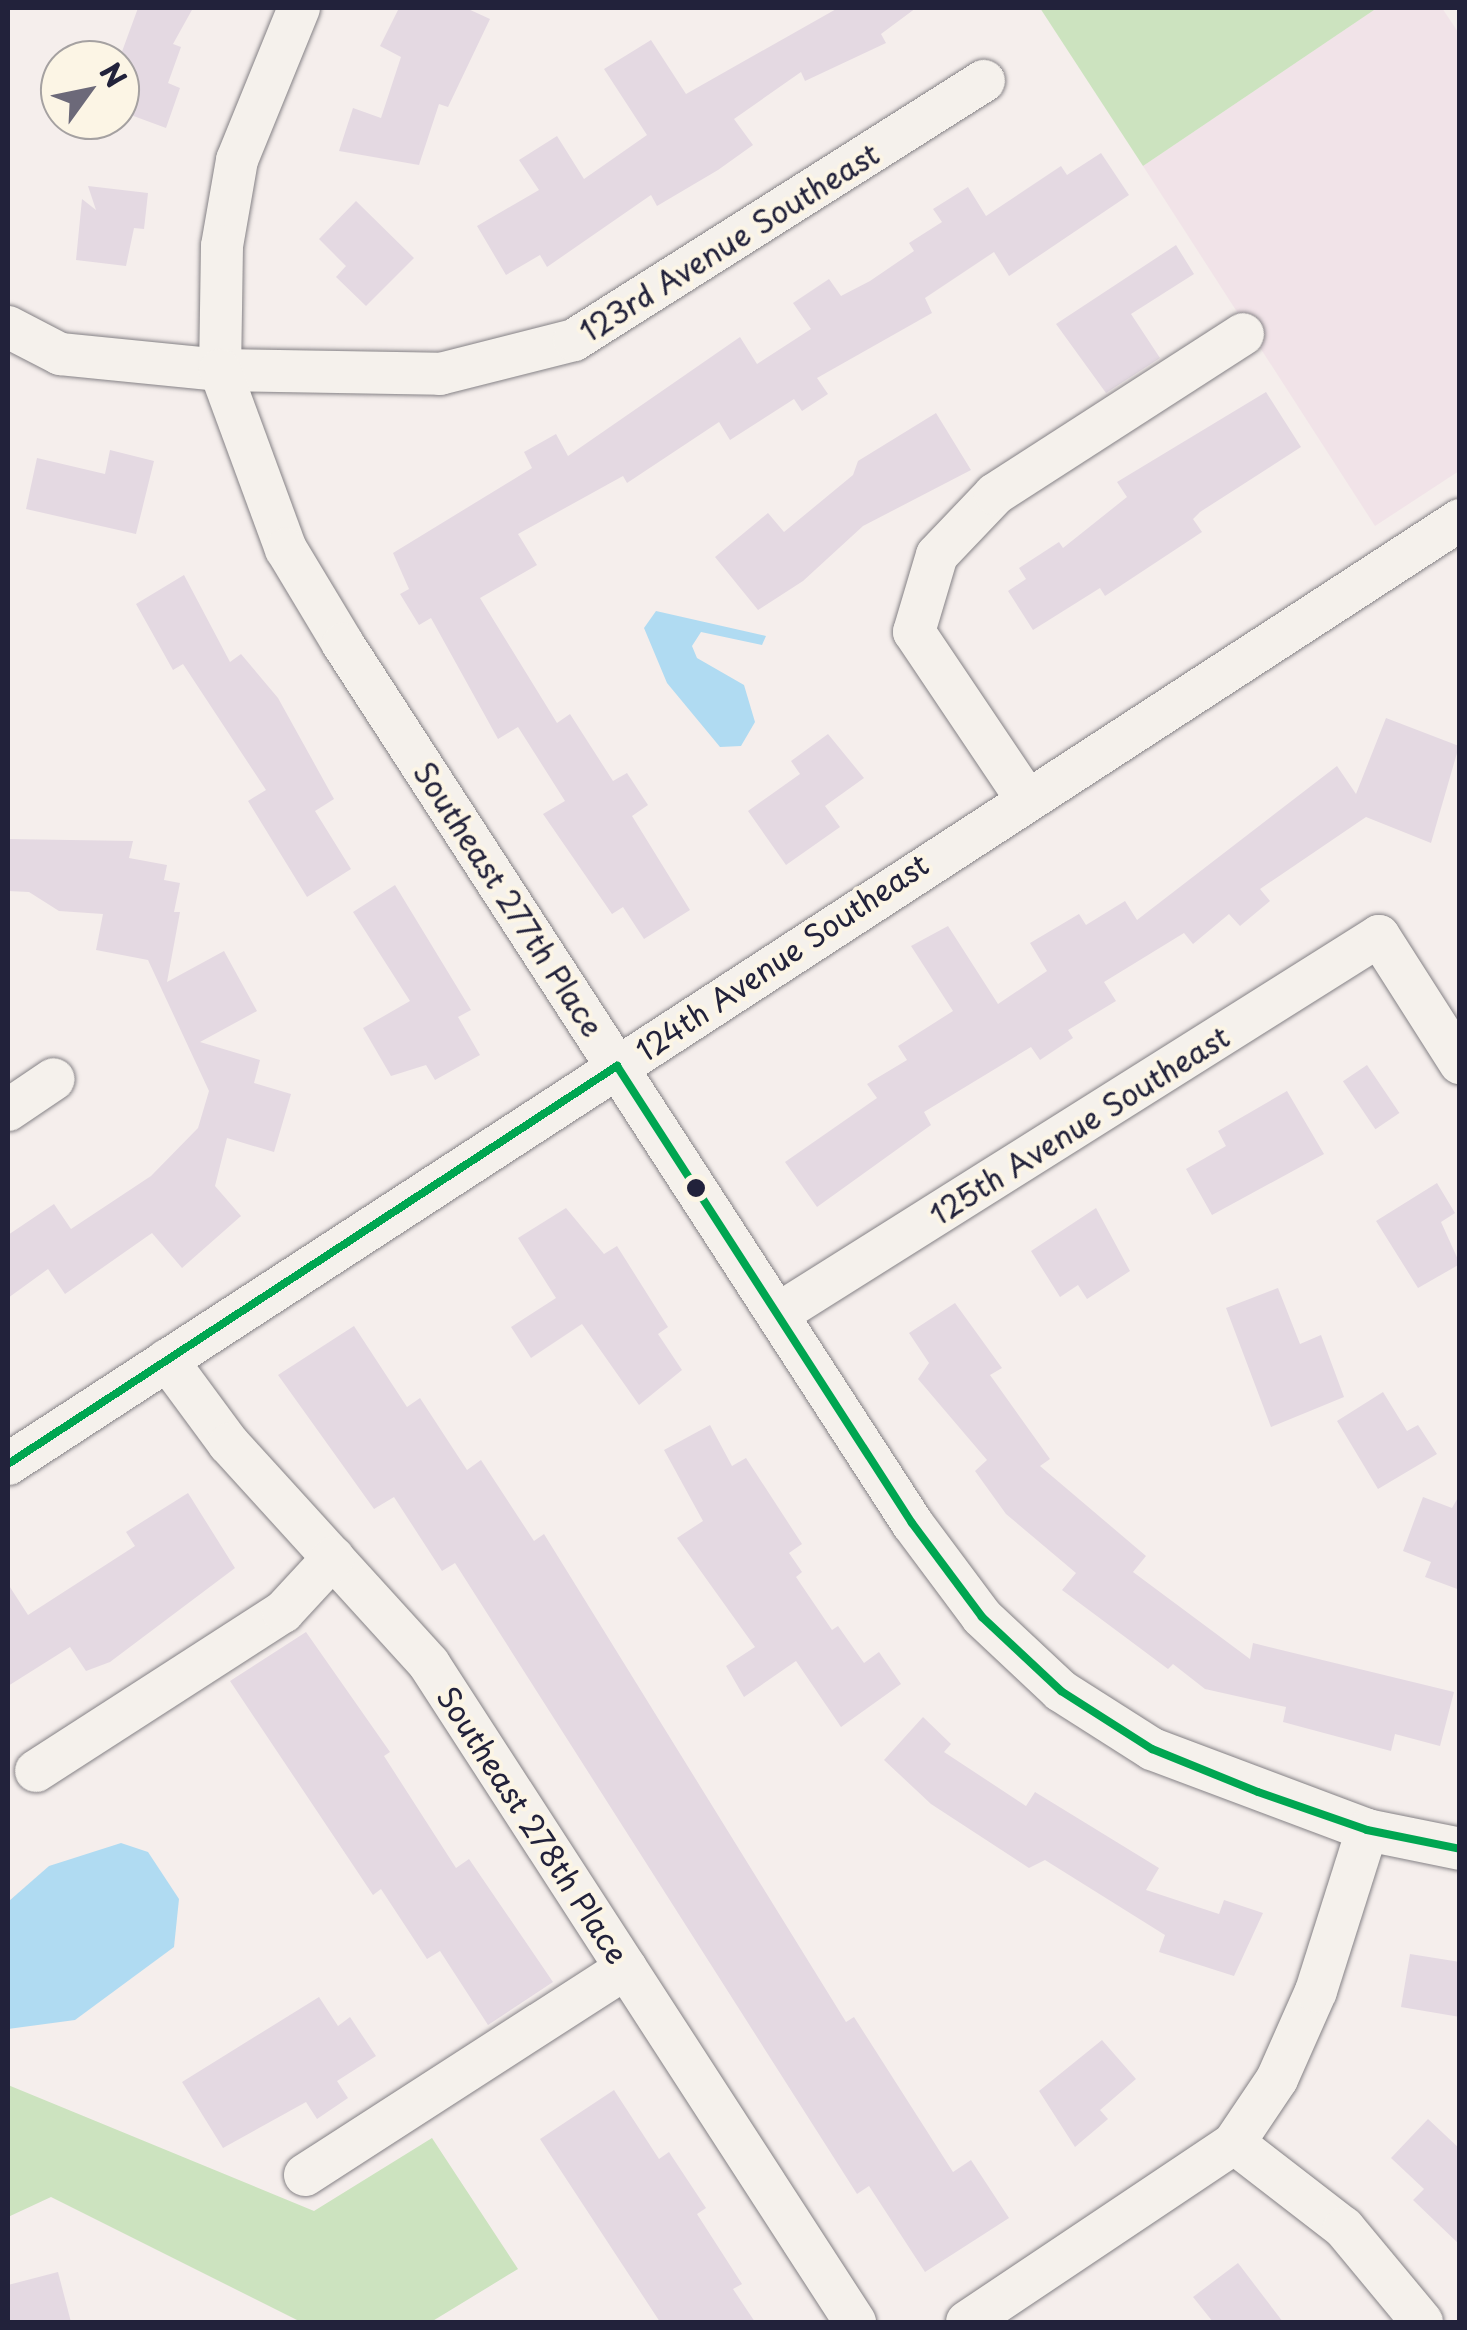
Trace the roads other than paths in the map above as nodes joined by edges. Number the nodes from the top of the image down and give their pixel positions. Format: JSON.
{"nodes":[{"id":1,"x":299,"y":8,"type":"edge"},
{"id":2,"x":984,"y":81,"type":"dead end"},
{"id":3,"x":8,"y":327,"type":"edge"},
{"id":4,"x":1243,"y":334,"type":"dead end"},
{"id":5,"x":220,"y":370,"type":"junction"},
{"id":6,"x":1460,"y":520,"type":"edge"},
{"id":7,"x":1025,"y":796,"type":"junction"},
{"id":8,"x":1460,"y":1063,"type":"edge"},
{"id":9,"x":618,"y":1066,"type":"junction"},
{"id":10,"x":54,"y":1079,"type":"dead end"},
{"id":11,"x":8,"y":1110,"type":"edge"},
{"id":12,"x":778,"y":1314,"type":"junction"},
{"id":13,"x":166,"y":1360,"type":"junction"},
{"id":14,"x":8,"y":1464,"type":"edge"},
{"id":15,"x":333,"y":1558,"type":"junction"},
{"id":16,"x":36,"y":1771,"type":"dead end"},
{"id":17,"x":1366,"y":1830,"type":"junction"},
{"id":18,"x":1460,"y":1849,"type":"edge"},
{"id":19,"x":626,"y":1968,"type":"junction"},
{"id":20,"x":1234,"y":2143,"type":"junction"},
{"id":21,"x":305,"y":2175,"type":"dead end"},
{"id":22,"x":855,"y":2322,"type":"edge"},
{"id":23,"x":967,"y":2322,"type":"edge"},
{"id":24,"x":1422,"y":2322,"type":"edge"}],
"edges":[{"from":1,"to":5,"type":"street"},
{"from":2,"to":5,"type":"street","name":"123rd Avenue Southeast"},
{"from":3,"to":5,"type":"street"},
{"from":4,"to":7,"type":"street"},
{"from":5,"to":9,"type":"street","name":"Southeast 277th Place"},
{"from":6,"to":7,"type":"street","name":"124th Avenue Southeast"},
{"from":7,"to":9,"type":"street","name":"124th Avenue Southeast"},
{"from":8,"to":12,"type":"street","name":"125th Avenue Southeast"},
{"from":9,"to":12,"type":"street","name":"Southeast 277th Place"},
{"from":9,"to":13,"type":"street","name":"124th Avenue Southeast"},
{"from":10,"to":11,"type":"street"},
{"from":12,"to":17,"type":"street","name":"Southeast 277th Place"},
{"from":13,"to":14,"type":"street","name":"124th Avenue Southeast"},
{"from":13,"to":15,"type":"street","name":"Southeast 278th Place"},
{"from":15,"to":16,"type":"street"},
{"from":15,"to":19,"type":"street","name":"Southeast 278th Place"},
{"from":17,"to":18,"type":"street","name":"Southeast 277th Place"},
{"from":17,"to":20,"type":"street"},
{"from":19,"to":21,"type":"street"},
{"from":19,"to":22,"type":"street","name":"Southeast 278th Place"},
{"from":20,"to":23,"type":"street"},
{"from":20,"to":24,"type":"street"}]}
